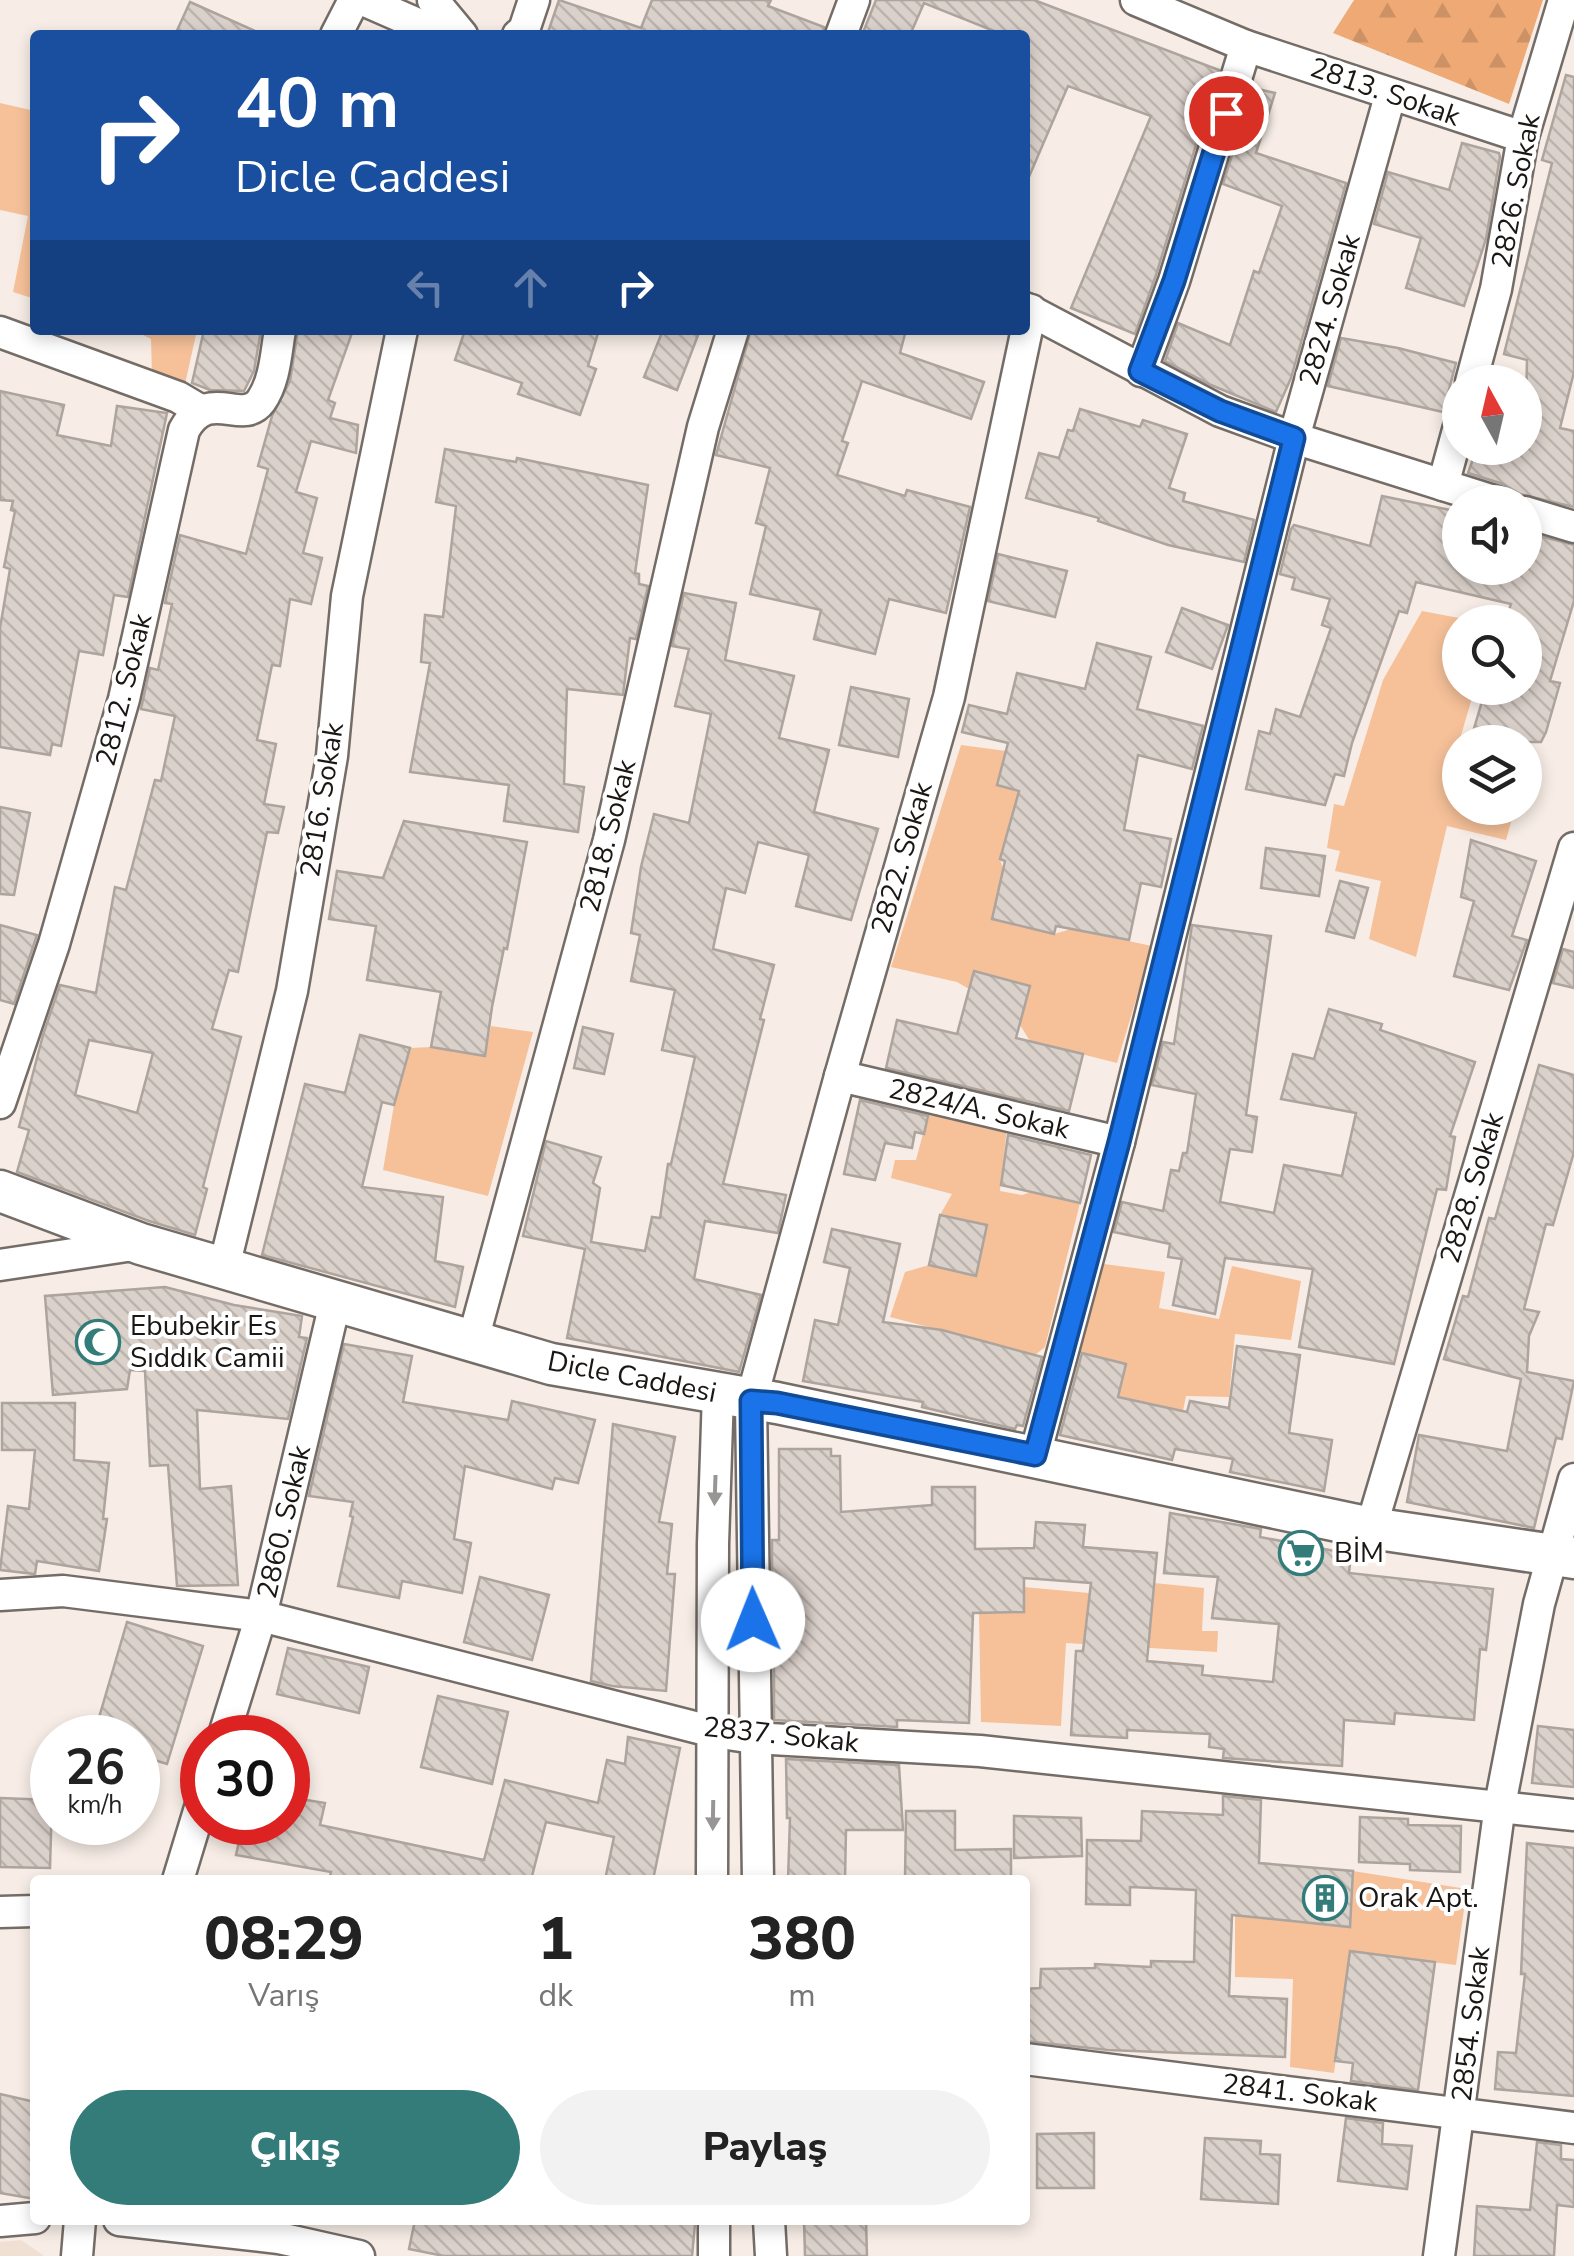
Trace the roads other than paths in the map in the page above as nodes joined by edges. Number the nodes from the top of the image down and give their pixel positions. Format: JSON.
{"nodes":[{"id":1,"x":354,"y":0,"type":"edge"},
{"id":2,"x":363,"y":0,"type":"edge"},
{"id":3,"x":433,"y":0,"type":"edge"},
{"id":4,"x":534,"y":0,"type":"edge"},
{"id":5,"x":854,"y":0,"type":"edge"},
{"id":6,"x":1136,"y":0,"type":"edge"},
{"id":7,"x":1564,"y":0,"type":"edge"},
{"id":8,"x":339,"y":30,"type":"edge"},
{"id":9,"x":432,"y":30,"type":"edge"},
{"id":10,"x":458,"y":30,"type":"edge"},
{"id":11,"x":524,"y":30,"type":"edge"},
{"id":12,"x":843,"y":30,"type":"edge"},
{"id":13,"x":1246,"y":46,"type":"junction"},
{"id":14,"x":1390,"y":96,"type":"junction"},
{"id":15,"x":1524,"y":137,"type":"junction"},
{"id":16,"x":1030,"y":310,"type":"edge"},
{"id":17,"x":0,"y":332,"type":"edge"},
{"id":18,"x":279,"y":335,"type":"edge"},
{"id":19,"x":401,"y":335,"type":"edge"},
{"id":20,"x":732,"y":335,"type":"edge"},
{"id":21,"x":1023,"y":335,"type":"edge"},
{"id":22,"x":1476,"y":365,"type":"edge"},
{"id":23,"x":1140,"y":371,"type":"junction"},
{"id":24,"x":200,"y":410,"type":"junction"},
{"id":25,"x":1294,"y":438,"type":"junction"},
{"id":26,"x":1448,"y":465,"type":"edge"},
{"id":27,"x":1443,"y":485,"type":"joint"},
{"id":28,"x":1542,"y":517,"type":"edge"},
{"id":29,"x":1574,"y":527,"type":"edge"},
{"id":30,"x":1574,"y":848,"type":"edge"},
{"id":31,"x":1564,"y":918,"type":"edge"},
{"id":32,"x":840,"y":1076,"type":"junction"},
{"id":33,"x":0,"y":1103,"type":"edge"},
{"id":34,"x":1119,"y":1142,"type":"junction"},
{"id":35,"x":0,"y":1191,"type":"edge"},
{"id":36,"x":140,"y":1244,"type":"junction"},
{"id":37,"x":0,"y":1265,"type":"edge"},
{"id":38,"x":224,"y":1268,"type":"junction"},
{"id":39,"x":335,"y":1303,"type":"junction"},
{"id":40,"x":472,"y":1340,"type":"junction"},
{"id":41,"x":734,"y":1397,"type":"junction"},
{"id":42,"x":1035,"y":1455,"type":"junction"},
{"id":43,"x":1574,"y":1479,"type":"edge"},
{"id":44,"x":1371,"y":1528,"type":"junction"},
{"id":45,"x":1563,"y":1557,"type":"edge"},
{"id":46,"x":0,"y":1595,"type":"edge"},
{"id":47,"x":262,"y":1616,"type":"junction"},
{"id":48,"x":230,"y":1715,"type":"edge"},
{"id":49,"x":714,"y":1732,"type":"junction"},
{"id":50,"x":754,"y":1738,"type":"junction"},
{"id":51,"x":1500,"y":1805,"type":"junction"},
{"id":52,"x":1574,"y":1815,"type":"edge"},
{"id":53,"x":189,"y":1845,"type":"edge"},
{"id":54,"x":180,"y":1875,"type":"edge"},
{"id":55,"x":712,"y":1875,"type":"edge"},
{"id":56,"x":758,"y":1875,"type":"edge"},
{"id":57,"x":30,"y":1911,"type":"edge"},
{"id":58,"x":0,"y":1912,"type":"edge"},
{"id":59,"x":1030,"y":2061,"type":"edge"},
{"id":60,"x":1460,"y":2113,"type":"junction"},
{"id":61,"x":1574,"y":2128,"type":"edge"},
{"id":62,"x":30,"y":2218,"type":"edge"},
{"id":63,"x":0,"y":2220,"type":"edge"},
{"id":64,"x":80,"y":2225,"type":"edge"},
{"id":65,"x":163,"y":2225,"type":"edge"},
{"id":66,"x":714,"y":2225,"type":"edge"},
{"id":67,"x":770,"y":2225,"type":"edge"},
{"id":68,"x":77,"y":2256,"type":"edge"},
{"id":69,"x":359,"y":2256,"type":"edge"},
{"id":70,"x":714,"y":2256,"type":"edge"},
{"id":71,"x":770,"y":2256,"type":"edge"},
{"id":72,"x":1439,"y":2256,"type":"edge"}],
"edges":[{"from":1,"to":8,"type":"street"},
{"from":2,"to":9,"type":"street"},
{"from":3,"to":10,"type":"street"},
{"from":4,"to":11,"type":"street"},
{"from":5,"to":12,"type":"street"},
{"from":6,"to":13,"type":"street","name":"2813. Sokak"},
{"from":7,"to":15,"type":"street","name":"2826. Sokak"},
{"from":13,"to":14,"type":"street","name":"2813. Sokak"},
{"from":13,"to":23,"type":"street"},
{"from":14,"to":15,"type":"street","name":"2813. Sokak"},
{"from":14,"to":25,"type":"street","name":"2824. Sokak"},
{"from":15,"to":22,"type":"street","name":"2826. Sokak"},
{"from":16,"to":23,"type":"street"},
{"from":17,"to":24,"type":"street"},
{"from":18,"to":24,"type":"street"},
{"from":19,"to":38,"type":"street","name":"2816. Sokak"},
{"from":20,"to":40,"type":"street","name":"2818. Sokak"},
{"from":21,"to":32,"type":"street","name":"2822. Sokak"},
{"from":23,"to":25,"type":"street"},
{"from":24,"to":33,"type":"street","name":"2812. Sokak"},
{"from":25,"to":27,"type":"street"},
{"from":25,"to":34,"type":"street","name":"2824. Sokak"},
{"from":26,"to":27,"type":"street"},
{"from":28,"to":29,"type":"street"},
{"from":30,"to":31,"type":"street","name":"2828. Sokak"},
{"from":31,"to":44,"type":"street","name":"2828. Sokak"},
{"from":32,"to":34,"type":"street","name":"2824/A. Sokak"},
{"from":32,"to":41,"type":"street","name":"2822. Sokak"},
{"from":34,"to":42,"type":"street","name":"2824. Sokak"},
{"from":35,"to":36,"type":"street","name":"Dicle Caddesi"},
{"from":36,"to":37,"type":"street"},
{"from":36,"to":38,"type":"street","name":"Dicle Caddesi"},
{"from":38,"to":39,"type":"street","name":"Dicle Caddesi"},
{"from":39,"to":40,"type":"street","name":"Dicle Caddesi"},
{"from":39,"to":47,"type":"street","name":"2860. Sokak"},
{"from":40,"to":41,"type":"street","name":"Dicle Caddesi"},
{"from":41,"to":42,"type":"street","name":"Dicle Caddesi"},
{"from":41,"to":49,"type":"street","one_way":true},
{"from":41,"to":50,"type":"street"},
{"from":42,"to":44,"type":"street","name":"Dicle Caddesi"},
{"from":43,"to":45,"type":"street","name":"2854. Sokak"},
{"from":44,"to":45,"type":"street","name":"Dicle Caddesi"},
{"from":45,"to":51,"type":"street","name":"2854. Sokak"},
{"from":46,"to":47,"type":"street","name":"2837. Sokak"},
{"from":47,"to":48,"type":"street","name":"2860. Sokak"},
{"from":47,"to":49,"type":"street","name":"2837. Sokak"},
{"from":49,"to":50,"type":"street","name":"2837. Sokak"},
{"from":49,"to":55,"type":"street","one_way":true},
{"from":50,"to":51,"type":"street","name":"2837. Sokak"},
{"from":50,"to":56,"type":"street"},
{"from":51,"to":52,"type":"street","name":"2837. Sokak"},
{"from":51,"to":60,"type":"street","name":"2854. Sokak"},
{"from":53,"to":54,"type":"street"},
{"from":57,"to":58,"type":"street"},
{"from":59,"to":60,"type":"street","name":"2841. Sokak"},
{"from":60,"to":61,"type":"street","name":"2841. Sokak"},
{"from":60,"to":72,"type":"street","name":"2854. Sokak"},
{"from":62,"to":63,"type":"street"},
{"from":64,"to":68,"type":"street"},
{"from":65,"to":69,"type":"street"},
{"from":66,"to":70,"type":"street"},
{"from":67,"to":71,"type":"street"}]}
